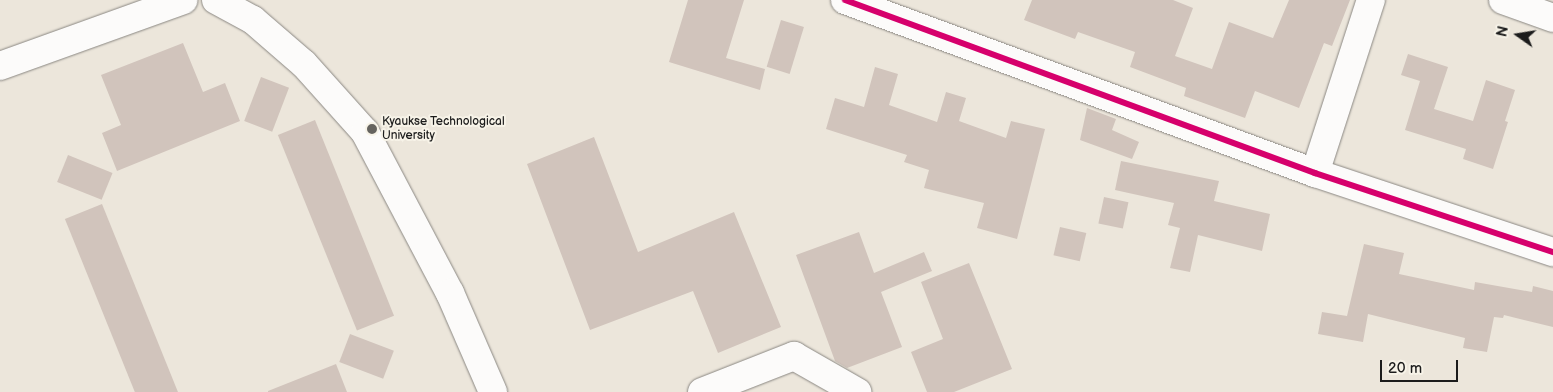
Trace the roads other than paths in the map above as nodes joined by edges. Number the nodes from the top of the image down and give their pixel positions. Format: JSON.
{"nodes":[{"id":1,"x":182,"y":0,"type":"edge"},
{"id":2,"x":216,"y":0,"type":"edge"},
{"id":3,"x":845,"y":0,"type":"edge"},
{"id":4,"x":1371,"y":0,"type":"edge"},
{"id":5,"x":1503,"y":0,"type":"edge"},
{"id":6,"x":1553,"y":18,"type":"edge"},
{"id":7,"x":0,"y":66,"type":"edge"},
{"id":8,"x":1315,"y":172,"type":"junction"},
{"id":9,"x":1553,"y":252,"type":"edge"},
{"id":10,"x":493,"y":392,"type":"edge"},
{"id":11,"x":702,"y":392,"type":"edge"},
{"id":12,"x":857,"y":392,"type":"edge"}],
"edges":[{"from":1,"to":7,"type":"street"},
{"from":2,"to":10,"type":"street"},
{"from":3,"to":8,"type":"street"},
{"from":4,"to":8,"type":"street"},
{"from":5,"to":6,"type":"street"},
{"from":8,"to":9,"type":"street"},
{"from":11,"to":12,"type":"street"}]}
